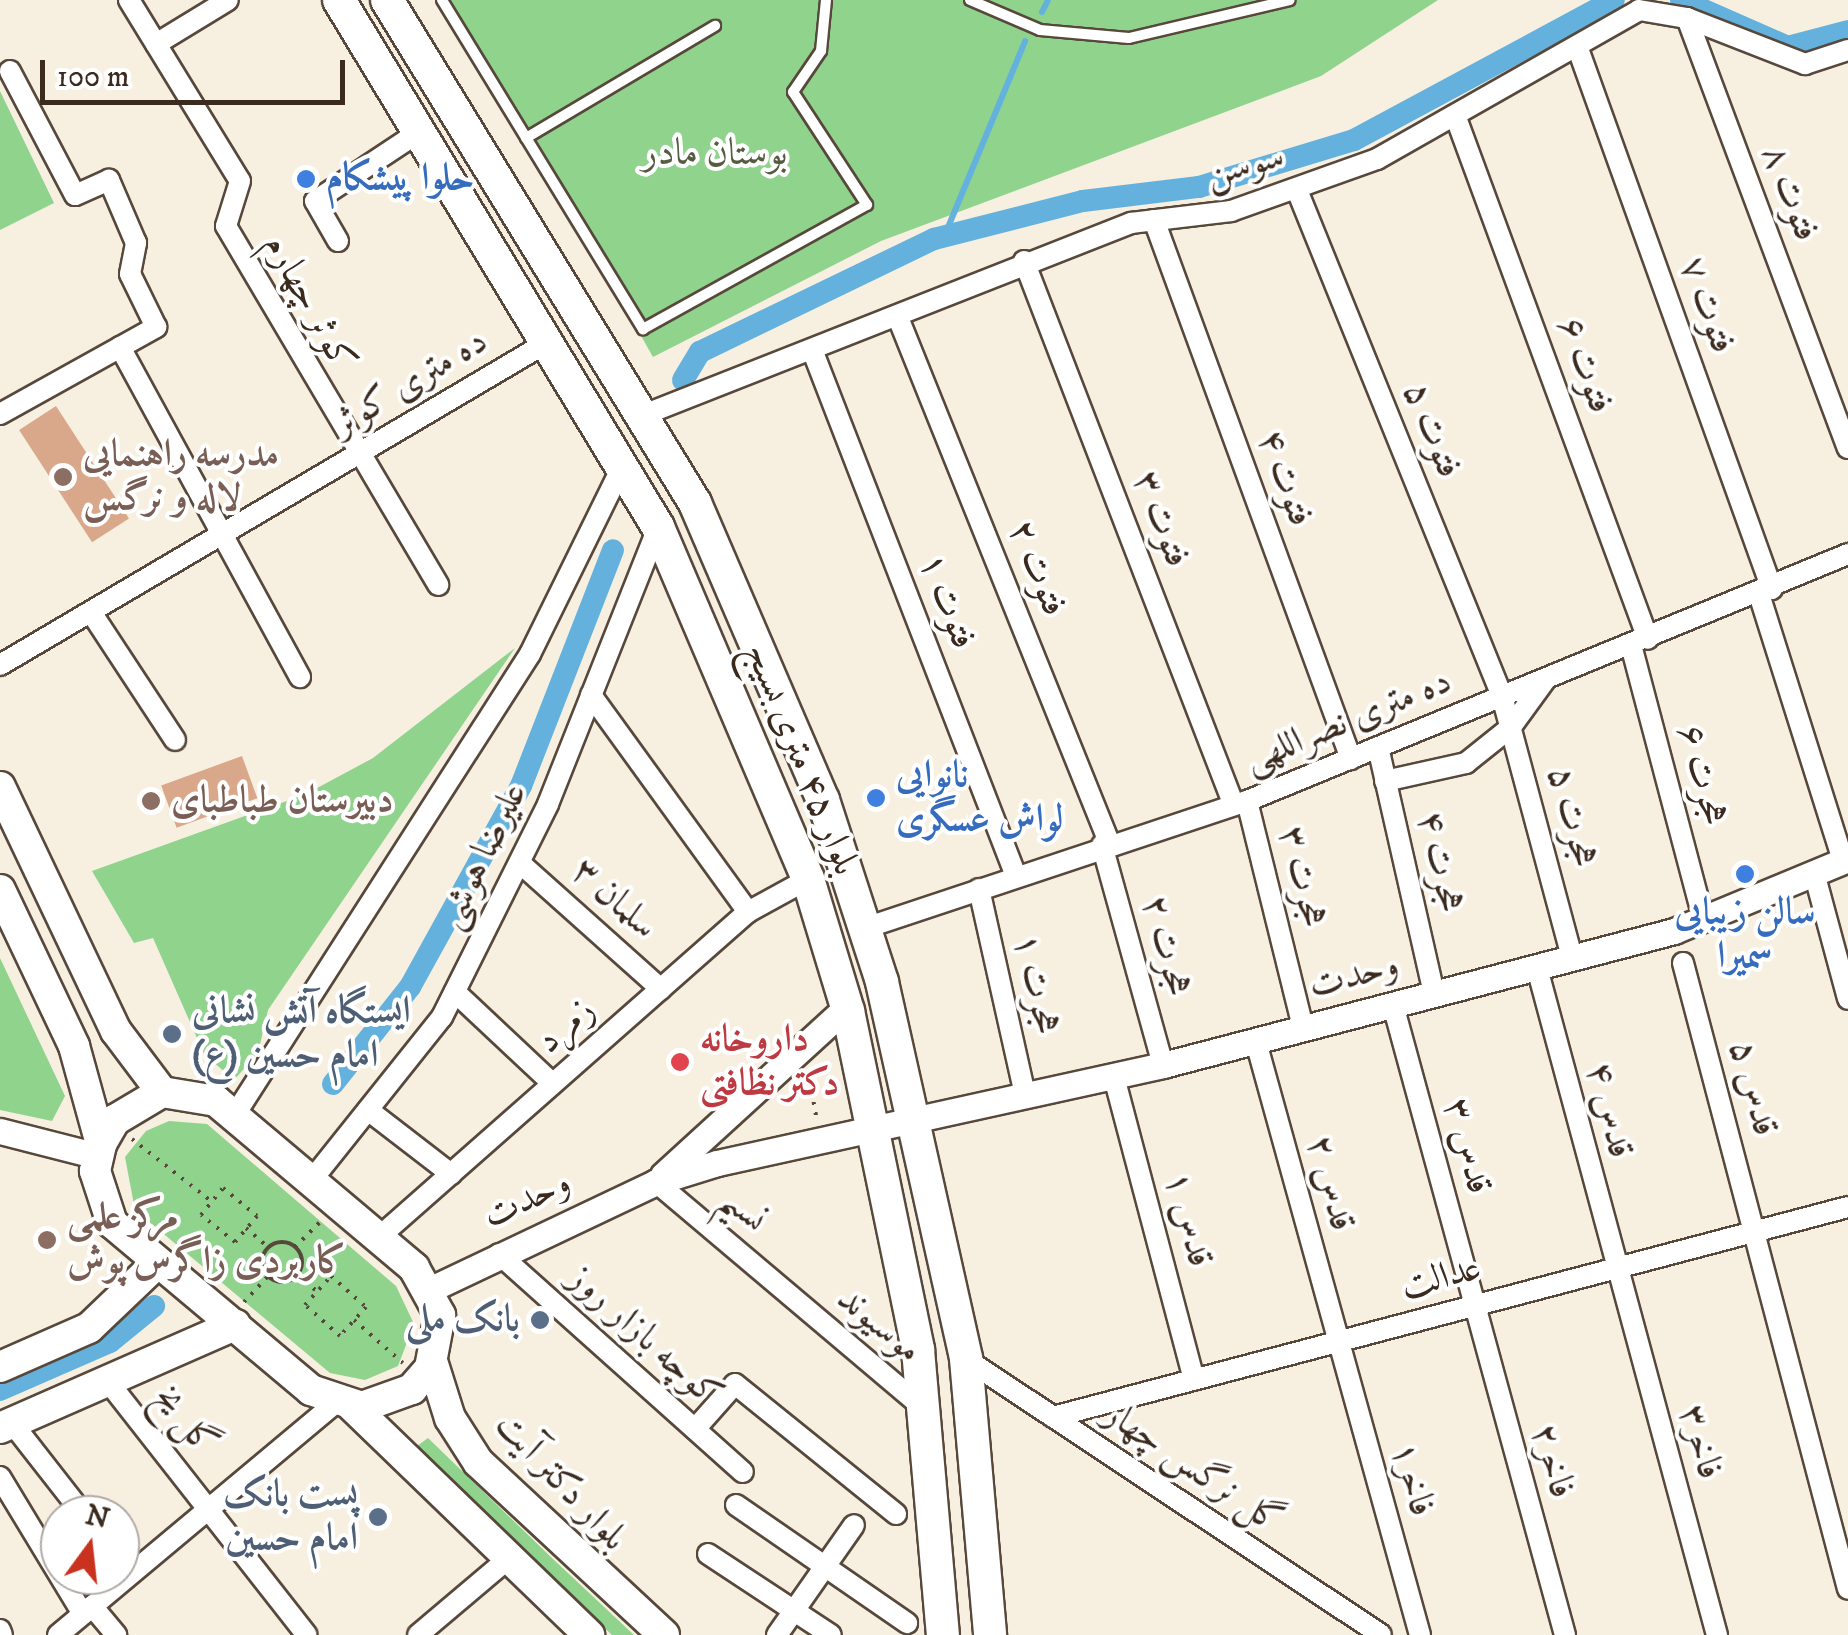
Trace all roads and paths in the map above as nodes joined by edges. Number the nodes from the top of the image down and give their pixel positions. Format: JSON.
{"nodes":[{"id":1,"x":129,"y":0,"type":"edge"},
{"id":2,"x":228,"y":0,"type":"edge"},
{"id":3,"x":339,"y":0,"type":"edge"},
{"id":4,"x":387,"y":0,"type":"edge"},
{"id":5,"x":442,"y":0,"type":"edge"},
{"id":6,"x":826,"y":0,"type":"edge"},
{"id":7,"x":970,"y":0,"type":"edge"},
{"id":8,"x":1290,"y":0,"type":"edge"},
{"id":9,"x":1687,"y":18,"type":"junction"},
{"id":10,"x":715,"y":26,"type":"dead end"},
{"id":11,"x":156,"y":44,"type":"junction"},
{"id":12,"x":1577,"y":46,"type":"junction"},
{"id":13,"x":1848,"y":50,"type":"edge"},
{"id":14,"x":10,"y":71,"type":"dead end"},
{"id":15,"x":1455,"y":115,"type":"junction"},
{"id":16,"x":419,"y":132,"type":"junction"},
{"id":17,"x":526,"y":138,"type":"junction"},
{"id":18,"x":1297,"y":190,"type":"junction"},
{"id":19,"x":1154,"y":220,"type":"junction"},
{"id":20,"x":338,"y":241,"type":"dead end"},
{"id":21,"x":1024,"y":261,"type":"junction"},
{"id":22,"x":899,"y":320,"type":"junction"},
{"id":23,"x":546,"y":342,"type":"junction"},
{"id":24,"x":120,"y":347,"type":"junction"},
{"id":25,"x":813,"y":352,"type":"junction"},
{"id":26,"x":0,"y":414,"type":"edge"},
{"id":27,"x":641,"y":416,"type":"junction"},
{"id":28,"x":1848,"y":448,"type":"edge"},
{"id":29,"x":355,"y":456,"type":"junction"},
{"id":30,"x":622,"y":468,"type":"junction"},
{"id":31,"x":658,"y":527,"type":"junction"},
{"id":32,"x":222,"y":534,"type":"junction"},
{"id":33,"x":1848,"y":554,"type":"edge"},
{"id":34,"x":438,"y":585,"type":"dead end"},
{"id":35,"x":1765,"y":591,"type":"junction"},
{"id":36,"x":91,"y":612,"type":"junction"},
{"id":37,"x":1640,"y":642,"type":"junction"},
{"id":38,"x":0,"y":665,"type":"edge"},
{"id":39,"x":300,"y":677,"type":"dead end"},
{"id":40,"x":1546,"y":678,"type":"junction"},
{"id":41,"x":591,"y":695,"type":"junction"},
{"id":42,"x":1502,"y":696,"type":"junction"},
{"id":43,"x":1511,"y":727,"type":"junction"},
{"id":44,"x":175,"y":740,"type":"dead end"},
{"id":45,"x":1378,"y":747,"type":"junction"},
{"id":46,"x":1351,"y":759,"type":"junction"},
{"id":47,"x":1386,"y":780,"type":"junction"},
{"id":48,"x":0,"y":786,"type":"edge"},
{"id":49,"x":823,"y":800,"type":"junction"},
{"id":50,"x":1240,"y":802,"type":"junction"},
{"id":51,"x":783,"y":813,"type":"junction"},
{"id":52,"x":1106,"y":843,"type":"junction"},
{"id":53,"x":520,"y":862,"type":"junction"},
{"id":54,"x":1846,"y":864,"type":"edge"},
{"id":55,"x":1016,"y":876,"type":"junction"},
{"id":56,"x":808,"y":879,"type":"junction"},
{"id":57,"x":1812,"y":880,"type":"junction"},
{"id":58,"x":979,"y":888,"type":"junction"},
{"id":59,"x":0,"y":890,"type":"edge"},
{"id":60,"x":748,"y":912,"type":"junction"},
{"id":61,"x":1704,"y":922,"type":"junction"},
{"id":62,"x":865,"y":928,"type":"junction"},
{"id":63,"x":1572,"y":958,"type":"junction"},
{"id":64,"x":1682,"y":963,"type":"dead end"},
{"id":65,"x":1537,"y":968,"type":"junction"},
{"id":66,"x":661,"y":988,"type":"junction"},
{"id":67,"x":455,"y":992,"type":"junction"},
{"id":68,"x":1434,"y":993,"type":"junction"},
{"id":69,"x":1848,"y":1000,"type":"edge"},
{"id":70,"x":1393,"y":1004,"type":"junction"},
{"id":71,"x":847,"y":1007,"type":"junction"},
{"id":72,"x":1303,"y":1028,"type":"junction"},
{"id":73,"x":1256,"y":1042,"type":"junction"},
{"id":74,"x":803,"y":1047,"type":"junction"},
{"id":75,"x":1163,"y":1065,"type":"junction"},
{"id":76,"x":1114,"y":1076,"type":"junction"},
{"id":77,"x":553,"y":1084,"type":"junction"},
{"id":78,"x":162,"y":1092,"type":"junction"},
{"id":79,"x":1024,"y":1095,"type":"junction"},
{"id":80,"x":368,"y":1110,"type":"junction"},
{"id":81,"x":234,"y":1116,"type":"junction"},
{"id":82,"x":914,"y":1121,"type":"junction"},
{"id":83,"x":874,"y":1128,"type":"junction"},
{"id":84,"x":0,"y":1131,"type":"edge"},
{"id":85,"x":820,"y":1137,"type":"junction"},
{"id":86,"x":104,"y":1141,"type":"junction"},
{"id":87,"x":450,"y":1174,"type":"junction"},
{"id":88,"x":311,"y":1180,"type":"junction"},
{"id":89,"x":656,"y":1182,"type":"junction"},
{"id":90,"x":212,"y":1202,"type":"junction"},
{"id":91,"x":338,"y":1203,"type":"junction"},
{"id":92,"x":1848,"y":1207,"type":"edge"},
{"id":93,"x":246,"y":1228,"type":"junction"},
{"id":94,"x":1756,"y":1231,"type":"junction"},
{"id":95,"x":378,"y":1238,"type":"junction"},
{"id":96,"x":295,"y":1247,"type":"junction"},
{"id":97,"x":269,"y":1248,"type":"junction"},
{"id":98,"x":499,"y":1254,"type":"junction"},
{"id":99,"x":158,"y":1262,"type":"junction"},
{"id":100,"x":1614,"y":1269,"type":"junction"},
{"id":101,"x":298,"y":1275,"type":"junction"},
{"id":102,"x":268,"y":1276,"type":"junction"},
{"id":103,"x":431,"y":1290,"type":"junction"},
{"id":104,"x":318,"y":1291,"type":"junction"},
{"id":105,"x":785,"y":1291,"type":"joint"},
{"id":106,"x":1472,"y":1306,"type":"junction"},
{"id":107,"x":354,"y":1320,"type":"junction"},
{"id":108,"x":231,"y":1322,"type":"junction"},
{"id":109,"x":1337,"y":1342,"type":"junction"},
{"id":110,"x":966,"y":1359,"type":"junction"},
{"id":111,"x":0,"y":1367,"type":"edge"},
{"id":112,"x":426,"y":1370,"type":"junction"},
{"id":113,"x":106,"y":1379,"type":"junction"},
{"id":114,"x":1194,"y":1380,"type":"junction"},
{"id":115,"x":343,"y":1405,"type":"junction"},
{"id":116,"x":928,"y":1412,"type":"junction"},
{"id":117,"x":1053,"y":1417,"type":"junction"},
{"id":118,"x":6,"y":1426,"type":"edge"},
{"id":119,"x":695,"y":1429,"type":"junction"},
{"id":120,"x":744,"y":1472,"type":"dead end"},
{"id":121,"x":0,"y":1477,"type":"edge"},
{"id":122,"x":66,"y":1495,"type":"edge"},
{"id":123,"x":736,"y":1505,"type":"dead end"},
{"id":124,"x":210,"y":1508,"type":"junction"},
{"id":125,"x":896,"y":1514,"type":"dead end"},
{"id":126,"x":854,"y":1524,"type":"dead end"},
{"id":127,"x":708,"y":1554,"type":"dead end"},
{"id":128,"x":140,"y":1557,"type":"edge"},
{"id":129,"x":508,"y":1558,"type":"junction"},
{"id":130,"x":824,"y":1568,"type":"junction"},
{"id":131,"x":1848,"y":1590,"type":"edge"},
{"id":132,"x":101,"y":1595,"type":"edge"},
{"id":133,"x":88,"y":1610,"type":"junction"},
{"id":134,"x":794,"y":1611,"type":"junction"},
{"id":135,"x":906,"y":1624,"type":"dead end"},
{"id":136,"x":58,"y":1635,"type":"edge"},
{"id":137,"x":116,"y":1635,"type":"edge"},
{"id":138,"x":307,"y":1635,"type":"edge"},
{"id":139,"x":418,"y":1635,"type":"edge"},
{"id":140,"x":589,"y":1635,"type":"edge"},
{"id":141,"x":664,"y":1635,"type":"edge"},
{"id":142,"x":777,"y":1635,"type":"edge"},
{"id":143,"x":832,"y":1635,"type":"edge"},
{"id":144,"x":943,"y":1635,"type":"edge"},
{"id":145,"x":990,"y":1635,"type":"edge"},
{"id":146,"x":1381,"y":1635,"type":"edge"},
{"id":147,"x":1420,"y":1635,"type":"edge"},
{"id":148,"x":1565,"y":1635,"type":"edge"},
{"id":149,"x":1717,"y":1635,"type":"edge"}],
"edges":[{"from":1,"to":11,"type":"street"},
{"from":2,"to":11,"type":"street"},
{"from":3,"to":16,"type":"main road","name":"بلوار ۴۵ متری بسیج"},
{"from":4,"to":27,"type":"main road","name":"بلوار ۴۵ متری بسیج"},
{"from":5,"to":17,"type":"lane"},
{"from":6,"to":17,"type":"lane"},
{"from":7,"to":8,"type":"lane"},
{"from":9,"to":12,"type":"street","name":"سوسن"},
{"from":9,"to":13,"type":"street","name":"سوسن"},
{"from":9,"to":28,"type":"street","name":"فتوت ۸"},
{"from":10,"to":17,"type":"lane"},
{"from":11,"to":29,"type":"street","name":"کوثر چهارم"},
{"from":12,"to":15,"type":"street","name":"سوسن"},
{"from":12,"to":35,"type":"street","name":"فتوت ۷"},
{"from":14,"to":24,"type":"street"},
{"from":15,"to":18,"type":"street","name":"سوسن"},
{"from":15,"to":37,"type":"street","name":"فتوت ۶"},
{"from":16,"to":20,"type":"street"},
{"from":16,"to":23,"type":"main road","name":"بلوار ۴۵ متری بسیج"},
{"from":18,"to":19,"type":"street","name":"سوسن"},
{"from":18,"to":42,"type":"street","name":"فتوت ۵"},
{"from":19,"to":21,"type":"street","name":"سوسن"},
{"from":19,"to":46,"type":"street","name":"فتوت ۴"},
{"from":21,"to":22,"type":"street","name":"سوسن"},
{"from":21,"to":50,"type":"street","name":"فتوت ۳"},
{"from":22,"to":25,"type":"street","name":"سوسن"},
{"from":22,"to":52,"type":"street","name":"فتوت ۲"},
{"from":23,"to":29,"type":"street","name":"ده متری کوثر"},
{"from":23,"to":30,"type":"main road","name":"بلوار ۴۵ متری بسیج"},
{"from":24,"to":26,"type":"street"},
{"from":24,"to":32,"type":"street"},
{"from":25,"to":27,"type":"street","name":"سوسن"},
{"from":25,"to":55,"type":"street","name":"فتوت ۱"},
{"from":27,"to":49,"type":"main road","name":"بلوار ۴۵ متری بسیج"},
{"from":29,"to":32,"type":"street","name":"ده متری کوثر"},
{"from":29,"to":34,"type":"street","name":"کوثر چهارم"},
{"from":30,"to":31,"type":"main road","name":"بلوار ۴۵ متری بسیج"},
{"from":30,"to":81,"type":"street"},
{"from":31,"to":41,"type":"street","name":"علیرضا هوشی"},
{"from":31,"to":51,"type":"main road","name":"بلوار ۴۵ متری بسیج"},
{"from":32,"to":36,"type":"street","name":"ده متری کوثر"},
{"from":32,"to":39,"type":"street"},
{"from":33,"to":35,"type":"street","name":"ده متری نصراللهی"},
{"from":35,"to":37,"type":"street","name":"ده متری نصراللهی"},
{"from":35,"to":54,"type":"street","name":"فتوت ۷"},
{"from":36,"to":38,"type":"street","name":"ده متری کوثر"},
{"from":36,"to":44,"type":"street"},
{"from":37,"to":40,"type":"street","name":"ده متری نصراللهی"},
{"from":37,"to":61,"type":"street","name":"هجرت ۶"},
{"from":40,"to":42,"type":"street","name":"ده متری نصراللهی"},
{"from":40,"to":43,"type":"street"},
{"from":41,"to":53,"type":"street","name":"علیرضا هوشی"},
{"from":41,"to":60,"type":"street"},
{"from":42,"to":43,"type":"street","name":"هجرت ۵"},
{"from":42,"to":45,"type":"street","name":"ده متری نصراللهی"},
{"from":43,"to":47,"type":"street"},
{"from":43,"to":63,"type":"street","name":"هجرت ۵"},
{"from":45,"to":46,"type":"street","name":"ده متری نصراللهی"},
{"from":45,"to":47,"type":"street","name":"هجرت ۴"},
{"from":46,"to":50,"type":"street","name":"ده متری نصراللهی"},
{"from":47,"to":68,"type":"street","name":"هجرت ۴"},
{"from":48,"to":78,"type":"main road"},
{"from":49,"to":51,"type":"main road"},
{"from":49,"to":62,"type":"main road","name":"بلوار ۴۵ متری بسیج"},
{"from":50,"to":52,"type":"street","name":"ده متری نصراللهی"},
{"from":50,"to":72,"type":"street","name":"هجرت ۳"},
{"from":51,"to":56,"type":"main road","name":"بلوار ۴۵ متری بسیج"},
{"from":52,"to":55,"type":"street","name":"ده متری نصراللهی"},
{"from":52,"to":75,"type":"street","name":"هجرت ۲"},
{"from":53,"to":66,"type":"street","name":"سلمان ۳"},
{"from":53,"to":67,"type":"street","name":"علیرضا هوشی"},
{"from":54,"to":57,"type":"street","name":"وحدت"},
{"from":55,"to":58,"type":"street","name":"ده متری نصراللهی"},
{"from":56,"to":60,"type":"street","name":"زمرد"},
{"from":56,"to":71,"type":"main road","name":"بلوار ۴۵ متری بسیج"},
{"from":57,"to":61,"type":"street","name":"وحدت"},
{"from":57,"to":69,"type":"street"},
{"from":58,"to":62,"type":"street","name":"ده متری نصراللهی"},
{"from":58,"to":79,"type":"street","name":"هجرت ۱"},
{"from":59,"to":86,"type":"main road"},
{"from":60,"to":66,"type":"street","name":"زمرد"},
{"from":61,"to":63,"type":"street","name":"وحدت"},
{"from":62,"to":82,"type":"main road","name":"بلوار ۴۵ متری بسیج"},
{"from":63,"to":65,"type":"street","name":"وحدت"},
{"from":64,"to":94,"type":"street","name":"قدس ۵"},
{"from":65,"to":68,"type":"street","name":"وحدت"},
{"from":65,"to":100,"type":"street","name":"قدس ۴"},
{"from":66,"to":77,"type":"street","name":"زمرد"},
{"from":67,"to":77,"type":"street"},
{"from":67,"to":80,"type":"street","name":"علیرضا هوشی"},
{"from":68,"to":70,"type":"street","name":"وحدت"},
{"from":70,"to":72,"type":"street","name":"وحدت"},
{"from":70,"to":106,"type":"street","name":"قدس ۳"},
{"from":71,"to":74,"type":"street","name":"وحدت"},
{"from":71,"to":83,"type":"main road","name":"بلوار ۴۵ متری بسیج"},
{"from":72,"to":73,"type":"street","name":"وحدت"},
{"from":73,"to":75,"type":"street","name":"وحدت"},
{"from":73,"to":109,"type":"street","name":"قدس ۲"},
{"from":74,"to":85,"type":"path"},
{"from":74,"to":89,"type":"street","name":"وحدت"},
{"from":75,"to":76,"type":"street","name":"وحدت"},
{"from":76,"to":79,"type":"street","name":"وحدت"},
{"from":76,"to":114,"type":"street","name":"قدس ۱"},
{"from":77,"to":87,"type":"street","name":"زمرد"},
{"from":78,"to":81,"type":"main road"},
{"from":78,"to":86,"type":"main road"},
{"from":79,"to":82,"type":"street","name":"وحدت"},
{"from":80,"to":87,"type":"street"},
{"from":80,"to":88,"type":"street","name":"علیرضا هوشی"},
{"from":81,"to":88,"type":"main road"},
{"from":82,"to":83,"type":"street","name":"وحدت"},
{"from":82,"to":110,"type":"main road","name":"بلوار ۴۵ متری بسیج"},
{"from":83,"to":85,"type":"street","name":"وحدت"},
{"from":83,"to":116,"type":"main road","name":"بلوار ۴۵ متری بسیج"},
{"from":84,"to":86,"type":"street"},
{"from":85,"to":89,"type":"street","name":"وحدت"},
{"from":86,"to":90,"type":"path"},
{"from":86,"to":99,"type":"main road"},
{"from":87,"to":95,"type":"street","name":"زمرد"},
{"from":88,"to":91,"type":"main road"},
{"from":89,"to":98,"type":"street","name":"وحدت"},
{"from":89,"to":105,"type":"street","name":"نسیم"},
{"from":90,"to":93,"type":"path"},
{"from":90,"to":93,"type":"path"},
{"from":91,"to":95,"type":"main road"},
{"from":91,"to":96,"type":"path"},
{"from":92,"to":94,"type":"street","name":"عدالت"},
{"from":93,"to":97,"type":"path"},
{"from":94,"to":100,"type":"street","name":"عدالت"},
{"from":94,"to":131,"type":"street","name":"قدس ۵"},
{"from":95,"to":103,"type":"main road"},
{"from":96,"to":97,"type":"path"},
{"from":96,"to":101,"type":"path"},
{"from":97,"to":102,"type":"path"},
{"from":98,"to":103,"type":"street","name":"وحدت"},
{"from":98,"to":119,"type":"street","name":"کوچه بازار روز"},
{"from":99,"to":108,"type":"main road"},
{"from":99,"to":111,"type":"main road"},
{"from":100,"to":106,"type":"street","name":"عدالت"},
{"from":100,"to":149,"type":"street","name":"فاخر۳"},
{"from":101,"to":102,"type":"path"},
{"from":101,"to":104,"type":"path"},
{"from":102,"to":108,"type":"path"},
{"from":103,"to":112,"type":"main road"},
{"from":104,"to":107,"type":"path"},
{"from":104,"to":107,"type":"path"},
{"from":105,"to":116,"type":"street","name":"موسیوند"},
{"from":106,"to":109,"type":"street","name":"عدالت"},
{"from":106,"to":148,"type":"street","name":"فاخر۲"},
{"from":107,"to":112,"type":"path"},
{"from":108,"to":113,"type":"main road"},
{"from":108,"to":115,"type":"main road"},
{"from":109,"to":114,"type":"street","name":"عدالت"},
{"from":109,"to":147,"type":"street","name":"فاخر۱"},
{"from":110,"to":117,"type":"street","name":"گل نرگس چهار"},
{"from":110,"to":145,"type":"main road","name":"بلوار ۴۵ متری بسیج"},
{"from":112,"to":115,"type":"main road"},
{"from":112,"to":141,"type":"main road","name":"بلوار دکتر آیت"},
{"from":113,"to":118,"type":"main road"},
{"from":113,"to":124,"type":"street","name":"گل یخ"},
{"from":114,"to":117,"type":"street","name":"عدالت"},
{"from":115,"to":124,"type":"street"},
{"from":115,"to":129,"type":"main road"},
{"from":116,"to":144,"type":"main road","name":"بلوار ۴۵ متری بسیج"},
{"from":117,"to":146,"type":"street","name":"گل نرگس چهار"},
{"from":118,"to":122,"type":"street"},
{"from":119,"to":120,"type":"street","name":"کوچه بازار روز"},
{"from":119,"to":125,"type":"street"},
{"from":121,"to":133,"type":"street"},
{"from":123,"to":130,"type":"street"},
{"from":124,"to":128,"type":"street"},
{"from":124,"to":138,"type":"street","name":"گل یخ"},
{"from":126,"to":130,"type":"street"},
{"from":127,"to":134,"type":"street"},
{"from":129,"to":139,"type":"street"},
{"from":129,"to":140,"type":"main road"},
{"from":130,"to":134,"type":"street"},
{"from":130,"to":135,"type":"street"},
{"from":132,"to":133,"type":"street"},
{"from":133,"to":136,"type":"street"},
{"from":133,"to":137,"type":"street"},
{"from":134,"to":142,"type":"street"},
{"from":134,"to":143,"type":"street"}]}
